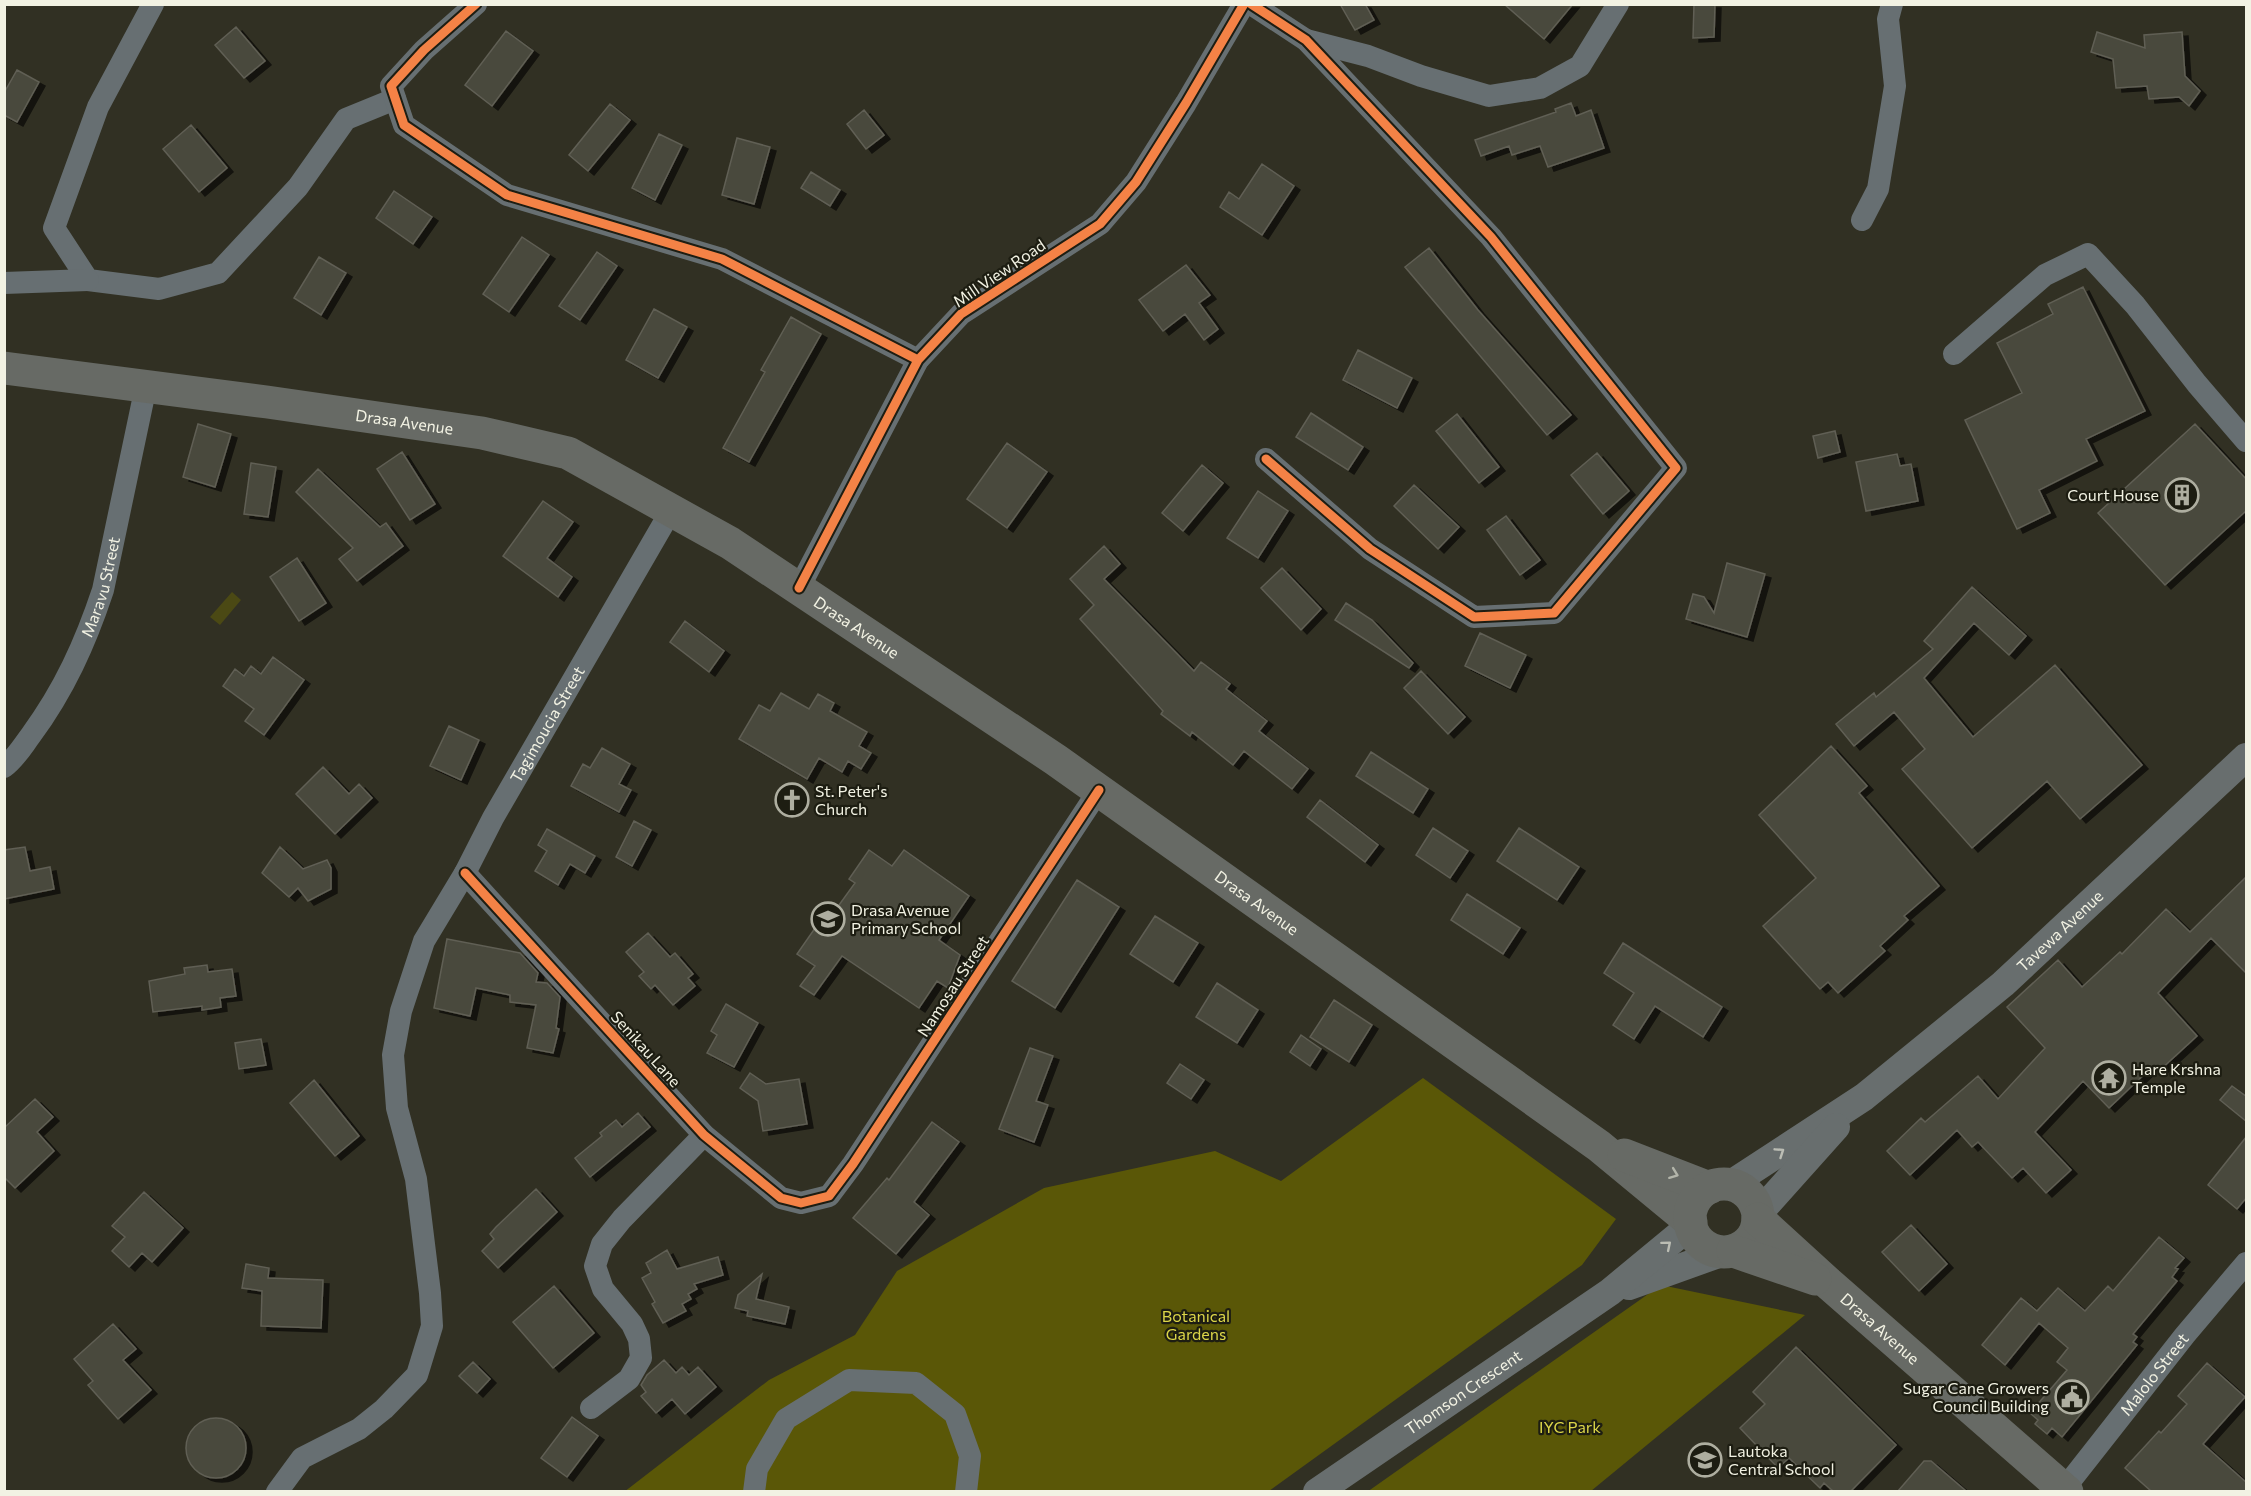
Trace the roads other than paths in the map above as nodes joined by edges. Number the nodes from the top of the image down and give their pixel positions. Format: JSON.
{"nodes":[{"id":1,"x":153,"y":4,"type":"edge"},
{"id":2,"x":476,"y":4,"type":"edge"},
{"id":3,"x":1244,"y":4,"type":"edge"},
{"id":4,"x":1251,"y":4,"type":"edge"},
{"id":5,"x":1618,"y":4,"type":"edge"},
{"id":6,"x":1892,"y":4,"type":"edge"},
{"id":7,"x":1306,"y":39,"type":"junction"},
{"id":8,"x":395,"y":99,"type":"junction"},
{"id":9,"x":1862,"y":220,"type":"dead end"},
{"id":10,"x":88,"y":280,"type":"junction"},
{"id":11,"x":4,"y":283,"type":"edge"},
{"id":12,"x":1954,"y":354,"type":"dead end"},
{"id":13,"x":918,"y":360,"type":"junction"},
{"id":14,"x":4,"y":368,"type":"edge"},
{"id":15,"x":146,"y":386,"type":"junction"},
{"id":16,"x":2247,"y":441,"type":"edge"},
{"id":17,"x":1266,"y":459,"type":"dead end"},
{"id":18,"x":672,"y":509,"type":"junction"},
{"id":19,"x":799,"y":588,"type":"junction"},
{"id":20,"x":2247,"y":757,"type":"edge"},
{"id":21,"x":4,"y":767,"type":"edge"},
{"id":22,"x":1098,"y":790,"type":"junction"},
{"id":23,"x":465,"y":873,"type":"junction"},
{"id":24,"x":1864,"y":1097,"type":"junction"},
{"id":25,"x":704,"y":1135,"type":"junction"},
{"id":26,"x":1599,"y":1146,"type":"junction"},
{"id":27,"x":1720,"y":1186,"type":"junction"},
{"id":28,"x":829,"y":1196,"type":"joint"},
{"id":29,"x":1758,"y":1216,"type":"junction"},
{"id":30,"x":1691,"y":1223,"type":"junction"},
{"id":31,"x":1728,"y":1251,"type":"junction"},
{"id":32,"x":2247,"y":1263,"type":"edge"},
{"id":33,"x":1828,"y":1283,"type":"junction"},
{"id":34,"x":1611,"y":1292,"type":"junction"},
{"id":35,"x":591,"y":1408,"type":"dead end"},
{"id":36,"x":2066,"y":1490,"type":"edge"},
{"id":37,"x":277,"y":1491,"type":"edge"},
{"id":38,"x":754,"y":1491,"type":"edge"},
{"id":39,"x":966,"y":1491,"type":"edge"},
{"id":40,"x":1317,"y":1491,"type":"edge"}],
"edges":[{"from":1,"to":10,"type":"street"},
{"from":2,"to":8,"type":"street"},
{"from":3,"to":13,"type":"street","name":"Mill View Road"},
{"from":4,"to":7,"type":"street"},
{"from":5,"to":7,"type":"street"},
{"from":6,"to":9,"type":"street"},
{"from":7,"to":17,"type":"street"},
{"from":8,"to":10,"type":"street"},
{"from":8,"to":13,"type":"street"},
{"from":10,"to":11,"type":"street"},
{"from":12,"to":16,"type":"street"},
{"from":13,"to":19,"type":"street","name":"Mill View Road"},
{"from":14,"to":15,"type":"highway","name":"Drasa Avenue"},
{"from":15,"to":18,"type":"highway","name":"Drasa Avenue"},
{"from":15,"to":21,"type":"street","name":"Maravu Street"},
{"from":18,"to":19,"type":"highway","name":"Drasa Avenue"},
{"from":18,"to":23,"type":"street","name":"Tagimoucia Street"},
{"from":19,"to":22,"type":"highway","name":"Drasa Avenue"},
{"from":20,"to":24,"type":"main road","name":"Tavewa Avenue"},
{"from":22,"to":26,"type":"highway","name":"Drasa Avenue"},
{"from":22,"to":28,"type":"street","name":"Namosau Street"},
{"from":23,"to":25,"type":"street","name":"Senikau Lane"},
{"from":23,"to":37,"type":"street","name":"Tagimoucia Street"},
{"from":27,"to":24,"type":"main road","name":"Tavewa Avenue","one_way":true},
{"from":24,"to":29,"type":"main road","name":"Tavewa Avenue"},
{"from":25,"to":28,"type":"street","name":"Senikau Lane"},
{"from":25,"to":35,"type":"street"},
{"from":26,"to":27,"type":"highway","name":"Drasa Avenue","one_way":true},
{"from":26,"to":30,"type":"highway","name":"Drasa Avenue"},
{"from":27,"to":29,"type":"highway"},
{"from":27,"to":30,"type":"highway"},
{"from":29,"to":31,"type":"highway"},
{"from":29,"to":33,"type":"highway","name":"Drasa Avenue"},
{"from":30,"to":31,"type":"highway"},
{"from":34,"to":30,"type":"main road","name":"Thomson Crescent","one_way":true},
{"from":31,"to":33,"type":"highway","name":"Drasa Avenue"},
{"from":31,"to":34,"type":"main road","name":"Thomson Crescent"},
{"from":32,"to":36,"type":"street","name":"Malolo Street"},
{"from":33,"to":36,"type":"highway","name":"Drasa Avenue"},
{"from":34,"to":40,"type":"main road","name":"Thomson Crescent"},
{"from":38,"to":39,"type":"street"}]}
